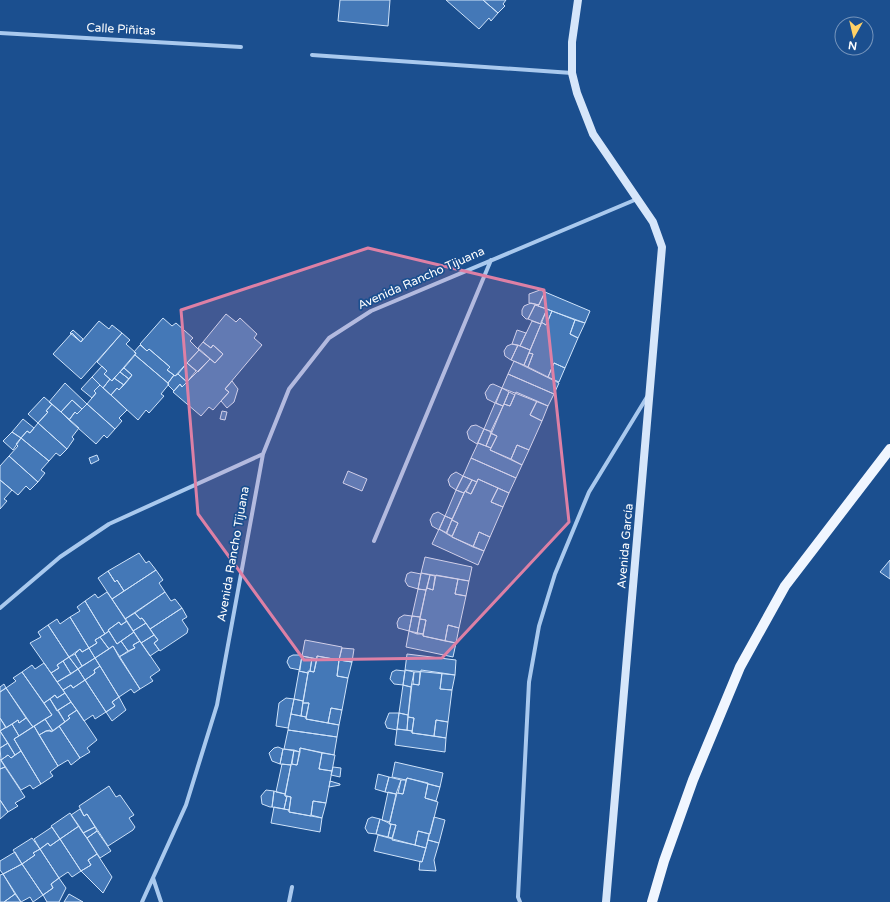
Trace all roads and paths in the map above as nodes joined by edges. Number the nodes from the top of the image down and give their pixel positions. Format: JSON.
{"nodes":[{"id":1,"x":578,"y":0,"type":"edge"},
{"id":2,"x":0,"y":32,"type":"edge"},
{"id":3,"x":241,"y":47,"type":"dead end"},
{"id":4,"x":312,"y":55,"type":"dead end"},
{"id":5,"x":572,"y":73,"type":"junction"},
{"id":6,"x":638,"y":199,"type":"junction"},
{"id":7,"x":491,"y":260,"type":"junction"},
{"id":8,"x":651,"y":390,"type":"junction"},
{"id":9,"x":890,"y":449,"type":"edge"},
{"id":10,"x":263,"y":454,"type":"junction"},
{"id":11,"x":374,"y":541,"type":"dead end"},
{"id":12,"x":0,"y":608,"type":"edge"},
{"id":13,"x":153,"y":878,"type":"junction"},
{"id":14,"x":292,"y":887,"type":"dead end"},
{"id":15,"x":142,"y":902,"type":"edge"},
{"id":16,"x":160,"y":902,"type":"edge"},
{"id":17,"x":289,"y":902,"type":"edge"},
{"id":18,"x":520,"y":902,"type":"edge"},
{"id":19,"x":606,"y":902,"type":"edge"},
{"id":20,"x":652,"y":902,"type":"edge"}],
"edges":[{"from":1,"to":5,"type":"main road"},
{"from":2,"to":3,"type":"street","name":"Calle Piñitas"},
{"from":4,"to":5,"type":"street"},
{"from":5,"to":6,"type":"main road"},
{"from":6,"to":7,"type":"street","name":"Avenida Rancho Tijuana"},
{"from":6,"to":8,"type":"main road","name":"Avenida García"},
{"from":7,"to":10,"type":"street","name":"Avenida Rancho Tijuana"},
{"from":7,"to":11,"type":"street"},
{"from":8,"to":18,"type":"street"},
{"from":8,"to":19,"type":"main road","name":"Avenida García"},
{"from":9,"to":20,"type":"main road"},
{"from":10,"to":12,"type":"street"},
{"from":10,"to":13,"type":"street","name":"Avenida Rancho Tijuana"},
{"from":13,"to":15,"type":"street","name":"Avenida Rancho Tijuana"},
{"from":13,"to":16,"type":"street"},
{"from":14,"to":17,"type":"street"}]}
